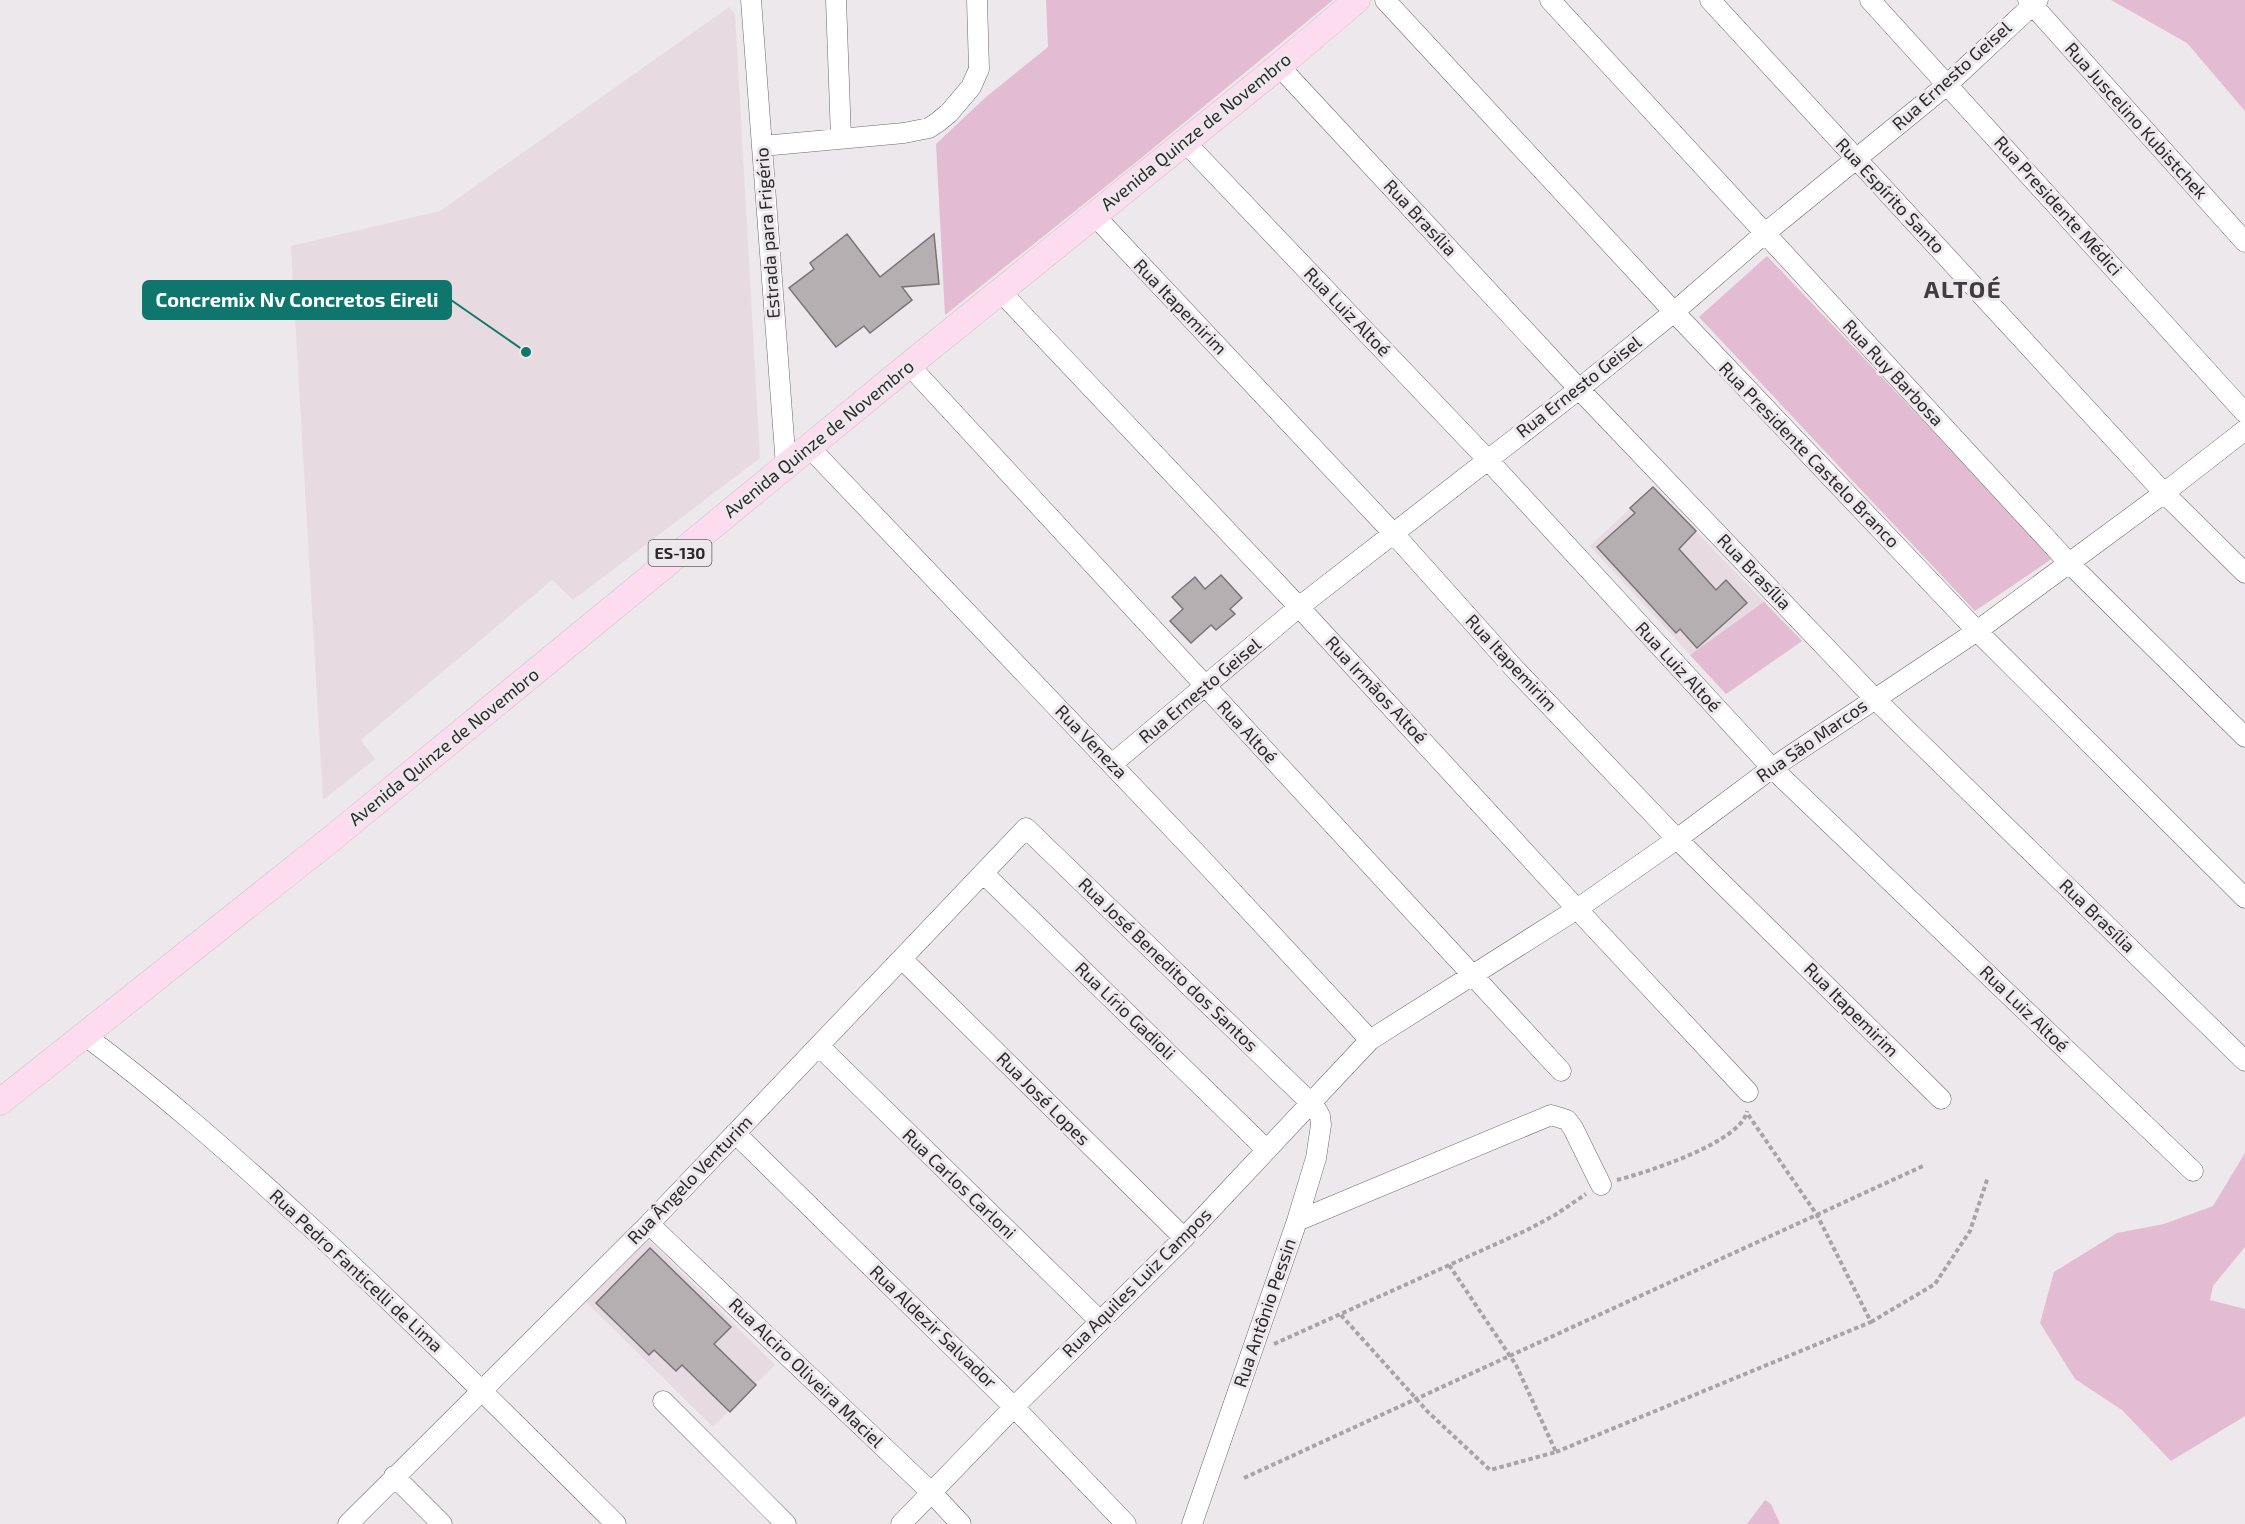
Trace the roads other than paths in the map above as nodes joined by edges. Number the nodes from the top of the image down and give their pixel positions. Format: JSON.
{"nodes":[{"id":1,"x":751,"y":0,"type":"edge"},
{"id":2,"x":836,"y":0,"type":"edge"},
{"id":3,"x":977,"y":0,"type":"edge"},
{"id":4,"x":1357,"y":0,"type":"edge"},
{"id":5,"x":1385,"y":0,"type":"edge"},
{"id":6,"x":1550,"y":0,"type":"edge"},
{"id":7,"x":1710,"y":0,"type":"edge"},
{"id":8,"x":1870,"y":0,"type":"edge"},
{"id":9,"x":2032,"y":2,"type":"edge"},
{"id":10,"x":1279,"y":66,"type":"junction"},
{"id":11,"x":1948,"y":84,"type":"junction"},
{"id":12,"x":841,"y":138,"type":"junction"},
{"id":13,"x":1185,"y":142,"type":"junction"},
{"id":14,"x":762,"y":146,"type":"junction"},
{"id":15,"x":1857,"y":160,"type":"junction"},
{"id":16,"x":1094,"y":216,"type":"junction"},
{"id":17,"x":1764,"y":234,"type":"junction"},
{"id":18,"x":2245,"y":242,"type":"edge"},
{"id":19,"x":1000,"y":291,"type":"junction"},
{"id":20,"x":1674,"y":312,"type":"junction"},
{"id":21,"x":909,"y":365,"type":"junction"},
{"id":22,"x":1579,"y":389,"type":"junction"},
{"id":23,"x":2245,"y":413,"type":"edge"},
{"id":24,"x":2245,"y":430,"type":"edge"},
{"id":25,"x":809,"y":447,"type":"junction"},
{"id":26,"x":1488,"y":460,"type":"junction"},
{"id":27,"x":786,"y":466,"type":"junction"},
{"id":28,"x":2164,"y":493,"type":"junction"},
{"id":29,"x":1394,"y":534,"type":"junction"},
{"id":30,"x":2070,"y":563,"type":"junction"},
{"id":31,"x":2245,"y":573,"type":"edge"},
{"id":32,"x":1299,"y":607,"type":"junction"},
{"id":33,"x":1977,"y":631,"type":"junction"},
{"id":34,"x":1205,"y":687,"type":"junction"},
{"id":35,"x":1874,"y":698,"type":"junction"},
{"id":36,"x":2245,"y":737,"type":"edge"},
{"id":37,"x":1112,"y":764,"type":"junction"},
{"id":38,"x":1772,"y":768,"type":"junction"},
{"id":39,"x":1026,"y":828,"type":"joint"},
{"id":40,"x":1677,"y":839,"type":"junction"},
{"id":41,"x":983,"y":873,"type":"junction"},
{"id":42,"x":2245,"y":898,"type":"edge"},
{"id":43,"x":1577,"y":909,"type":"junction"},
{"id":44,"x":902,"y":959,"type":"junction"},
{"id":45,"x":1473,"y":976,"type":"junction"},
{"id":46,"x":83,"y":1034,"type":"junction"},
{"id":47,"x":1370,"y":1040,"type":"junction"},
{"id":48,"x":819,"y":1046,"type":"junction"},
{"id":49,"x":2245,"y":1061,"type":"edge"},
{"id":50,"x":1562,"y":1071,"type":"dead end"},
{"id":51,"x":1748,"y":1092,"type":"road end"},
{"id":52,"x":1941,"y":1098,"type":"dead end"},
{"id":53,"x":0,"y":1102,"type":"edge"},
{"id":54,"x":1310,"y":1102,"type":"junction"},
{"id":55,"x":735,"y":1133,"type":"junction"},
{"id":56,"x":1267,"y":1150,"type":"junction"},
{"id":57,"x":2193,"y":1171,"type":"dead end"},
{"id":58,"x":1601,"y":1185,"type":"road end"},
{"id":59,"x":1297,"y":1221,"type":"junction"},
{"id":60,"x":650,"y":1224,"type":"junction"},
{"id":61,"x":1184,"y":1238,"type":"junction"},
{"id":62,"x":1100,"y":1321,"type":"junction"},
{"id":63,"x":481,"y":1389,"type":"junction"},
{"id":64,"x":663,"y":1401,"type":"dead end"},
{"id":65,"x":1014,"y":1407,"type":"junction"},
{"id":66,"x":394,"y":1476,"type":"junction"},
{"id":67,"x":932,"y":1493,"type":"junction"},
{"id":68,"x":348,"y":1524,"type":"edge"},
{"id":69,"x":442,"y":1524,"type":"edge"},
{"id":70,"x":616,"y":1524,"type":"edge"},
{"id":71,"x":786,"y":1524,"type":"edge"},
{"id":72,"x":901,"y":1524,"type":"edge"},
{"id":73,"x":961,"y":1524,"type":"edge"},
{"id":74,"x":1126,"y":1524,"type":"edge"},
{"id":75,"x":1192,"y":1524,"type":"edge"}],
"edges":[{"from":1,"to":14,"type":"street","name":"Estrada para Frigério"},
{"from":2,"to":12,"type":"street"},
{"from":3,"to":12,"type":"street"},
{"from":4,"to":10,"type":"main road","name":"Avenida Quinze de Novembro","number":"ES-130"},
{"from":5,"to":20,"type":"street","name":"Rua Presidente Castelo Branco"},
{"from":6,"to":17,"type":"street","name":"Rua Ruy Barbosa"},
{"from":7,"to":15,"type":"street","name":"Rua Espírito Santo"},
{"from":8,"to":11,"type":"street","name":"Rua Presidente Médici"},
{"from":9,"to":11,"type":"street","name":"Rua Ernesto Geisel"},
{"from":9,"to":18,"type":"street","name":"Rua Juscelino Kubistchek"},
{"from":10,"to":13,"type":"main road","name":"Avenida Quinze de Novembro","number":"ES-130"},
{"from":10,"to":22,"type":"street","name":"Rua Brasília"},
{"from":11,"to":15,"type":"street","name":"Rua Ernesto Geisel"},
{"from":11,"to":23,"type":"street","name":"Rua Presidente Médici"},
{"from":12,"to":14,"type":"street"},
{"from":13,"to":16,"type":"main road","name":"Avenida Quinze de Novembro","number":"ES-130"},
{"from":13,"to":26,"type":"street","name":"Rua Luiz Altoé"},
{"from":14,"to":27,"type":"street","name":"Estrada para Frigério"},
{"from":15,"to":17,"type":"street","name":"Rua Ernesto Geisel"},
{"from":15,"to":28,"type":"street","name":"Rua Espírito Santo"},
{"from":16,"to":19,"type":"main road","name":"Avenida Quinze de Novembro","number":"ES-130"},
{"from":16,"to":29,"type":"street","name":"Rua Itapemirim"},
{"from":17,"to":20,"type":"street","name":"Rua Ernesto Geisel"},
{"from":17,"to":30,"type":"street","name":"Rua Ruy Barbosa"},
{"from":19,"to":21,"type":"main road","name":"Avenida Quinze de Novembro","number":"ES-130"},
{"from":19,"to":32,"type":"street","name":"Rua Irmãos Altoé"},
{"from":20,"to":22,"type":"street","name":"Rua Ernesto Geisel"},
{"from":20,"to":33,"type":"street","name":"Rua Presidente Castelo Branco"},
{"from":21,"to":25,"type":"main road","name":"Avenida Quinze de Novembro","number":"ES-130"},
{"from":21,"to":34,"type":"street","name":"Rua Altoé"},
{"from":22,"to":26,"type":"street","name":"Rua Ernesto Geisel"},
{"from":22,"to":35,"type":"street","name":"Rua Brasília"},
{"from":24,"to":28,"type":"street","name":"Rua São Marcos"},
{"from":25,"to":27,"type":"main road","name":"Avenida Quinze de Novembro","number":"ES-130"},
{"from":25,"to":37,"type":"street","name":"Rua Veneza"},
{"from":26,"to":29,"type":"street","name":"Rua Ernesto Geisel"},
{"from":26,"to":38,"type":"street","name":"Rua Luiz Altoé"},
{"from":27,"to":46,"type":"main road","name":"Avenida Quinze de Novembro","number":"ES-130"},
{"from":28,"to":30,"type":"street","name":"Rua São Marcos"},
{"from":28,"to":31,"type":"street","name":"Rua Espírito Santo"},
{"from":29,"to":32,"type":"street","name":"Rua Ernesto Geisel"},
{"from":29,"to":40,"type":"street","name":"Rua Itapemirim"},
{"from":30,"to":33,"type":"street","name":"Rua São Marcos"},
{"from":30,"to":36,"type":"street","name":"Rua Ruy Barbosa"},
{"from":32,"to":34,"type":"street","name":"Rua Ernesto Geisel"},
{"from":32,"to":43,"type":"street","name":"Rua Irmãos Altoé"},
{"from":33,"to":35,"type":"street","name":"Rua São Marcos"},
{"from":33,"to":42,"type":"street","name":"Rua Presidente Castelo Branco"},
{"from":34,"to":37,"type":"street","name":"Rua Ernesto Geisel"},
{"from":34,"to":45,"type":"street","name":"Rua Altoé"},
{"from":35,"to":38,"type":"street","name":"Rua São Marcos"},
{"from":35,"to":49,"type":"street","name":"Rua Brasília"},
{"from":37,"to":47,"type":"street","name":"Rua Veneza"},
{"from":38,"to":40,"type":"street","name":"Rua São Marcos"},
{"from":38,"to":57,"type":"street","name":"Rua Luiz Altoé"},
{"from":39,"to":41,"type":"street","name":"Rua Ângelo Venturim"},
{"from":39,"to":54,"type":"street","name":"Rua José Benedito dos Santos"},
{"from":40,"to":43,"type":"street","name":"Rua São Marcos"},
{"from":40,"to":52,"type":"street","name":"Rua Itapemirim"},
{"from":41,"to":44,"type":"street","name":"Rua Ângelo Venturim"},
{"from":41,"to":56,"type":"street","name":"Rua Lírio Gadioli"},
{"from":43,"to":45,"type":"street","name":"Rua São Marcos"},
{"from":43,"to":51,"type":"street","name":"Rua Irmãos Altoé"},
{"from":44,"to":48,"type":"street","name":"Rua Ângelo Venturim"},
{"from":44,"to":61,"type":"street","name":"Rua José Lopes"},
{"from":45,"to":47,"type":"street","name":"Rua São Marcos"},
{"from":45,"to":50,"type":"street","name":"Rua Altoé"},
{"from":46,"to":53,"type":"main road","name":"Avenida Quinze de Novembro","number":"ES-130"},
{"from":46,"to":63,"type":"street","name":"Rua Pedro Fanticelli de Lima"},
{"from":47,"to":54,"type":"street","name":"Rua Aquiles Luiz Campos"},
{"from":48,"to":55,"type":"street","name":"Rua Ângelo Venturim"},
{"from":48,"to":62,"type":"street","name":"Rua Carlos Carloni"},
{"from":54,"to":56,"type":"street","name":"Rua Aquiles Luiz Campos"},
{"from":54,"to":59,"type":"street","name":"Rua Antônio Pessin"},
{"from":55,"to":60,"type":"street","name":"Rua Ângelo Venturim"},
{"from":55,"to":65,"type":"street","name":"Rua Aldezir Salvador"},
{"from":56,"to":61,"type":"street","name":"Rua Aquiles Luiz Campos"},
{"from":58,"to":59,"type":"street"},
{"from":59,"to":75,"type":"street","name":"Rua Antônio Pessin"},
{"from":60,"to":63,"type":"street","name":"Rua Ângelo Venturim"},
{"from":60,"to":67,"type":"street","name":"Rua Alciro Oliveira Maciel"},
{"from":61,"to":62,"type":"street","name":"Rua Aquiles Luiz Campos"},
{"from":62,"to":65,"type":"street","name":"Rua Aquiles Luiz Campos"},
{"from":63,"to":66,"type":"street","name":"Rua Ângelo Venturim"},
{"from":63,"to":70,"type":"street","name":"Rua Pedro Fanticelli de Lima"},
{"from":64,"to":71,"type":"street"},
{"from":65,"to":67,"type":"street","name":"Rua Aquiles Luiz Campos"},
{"from":65,"to":74,"type":"street","name":"Rua Aldezir Salvador"},
{"from":66,"to":68,"type":"street","name":"Rua Ângelo Venturim"},
{"from":66,"to":69,"type":"street"},
{"from":67,"to":72,"type":"street","name":"Rua Aquiles Luiz Campos"},
{"from":67,"to":73,"type":"street","name":"Rua Alciro Oliveira Maciel"}]}
